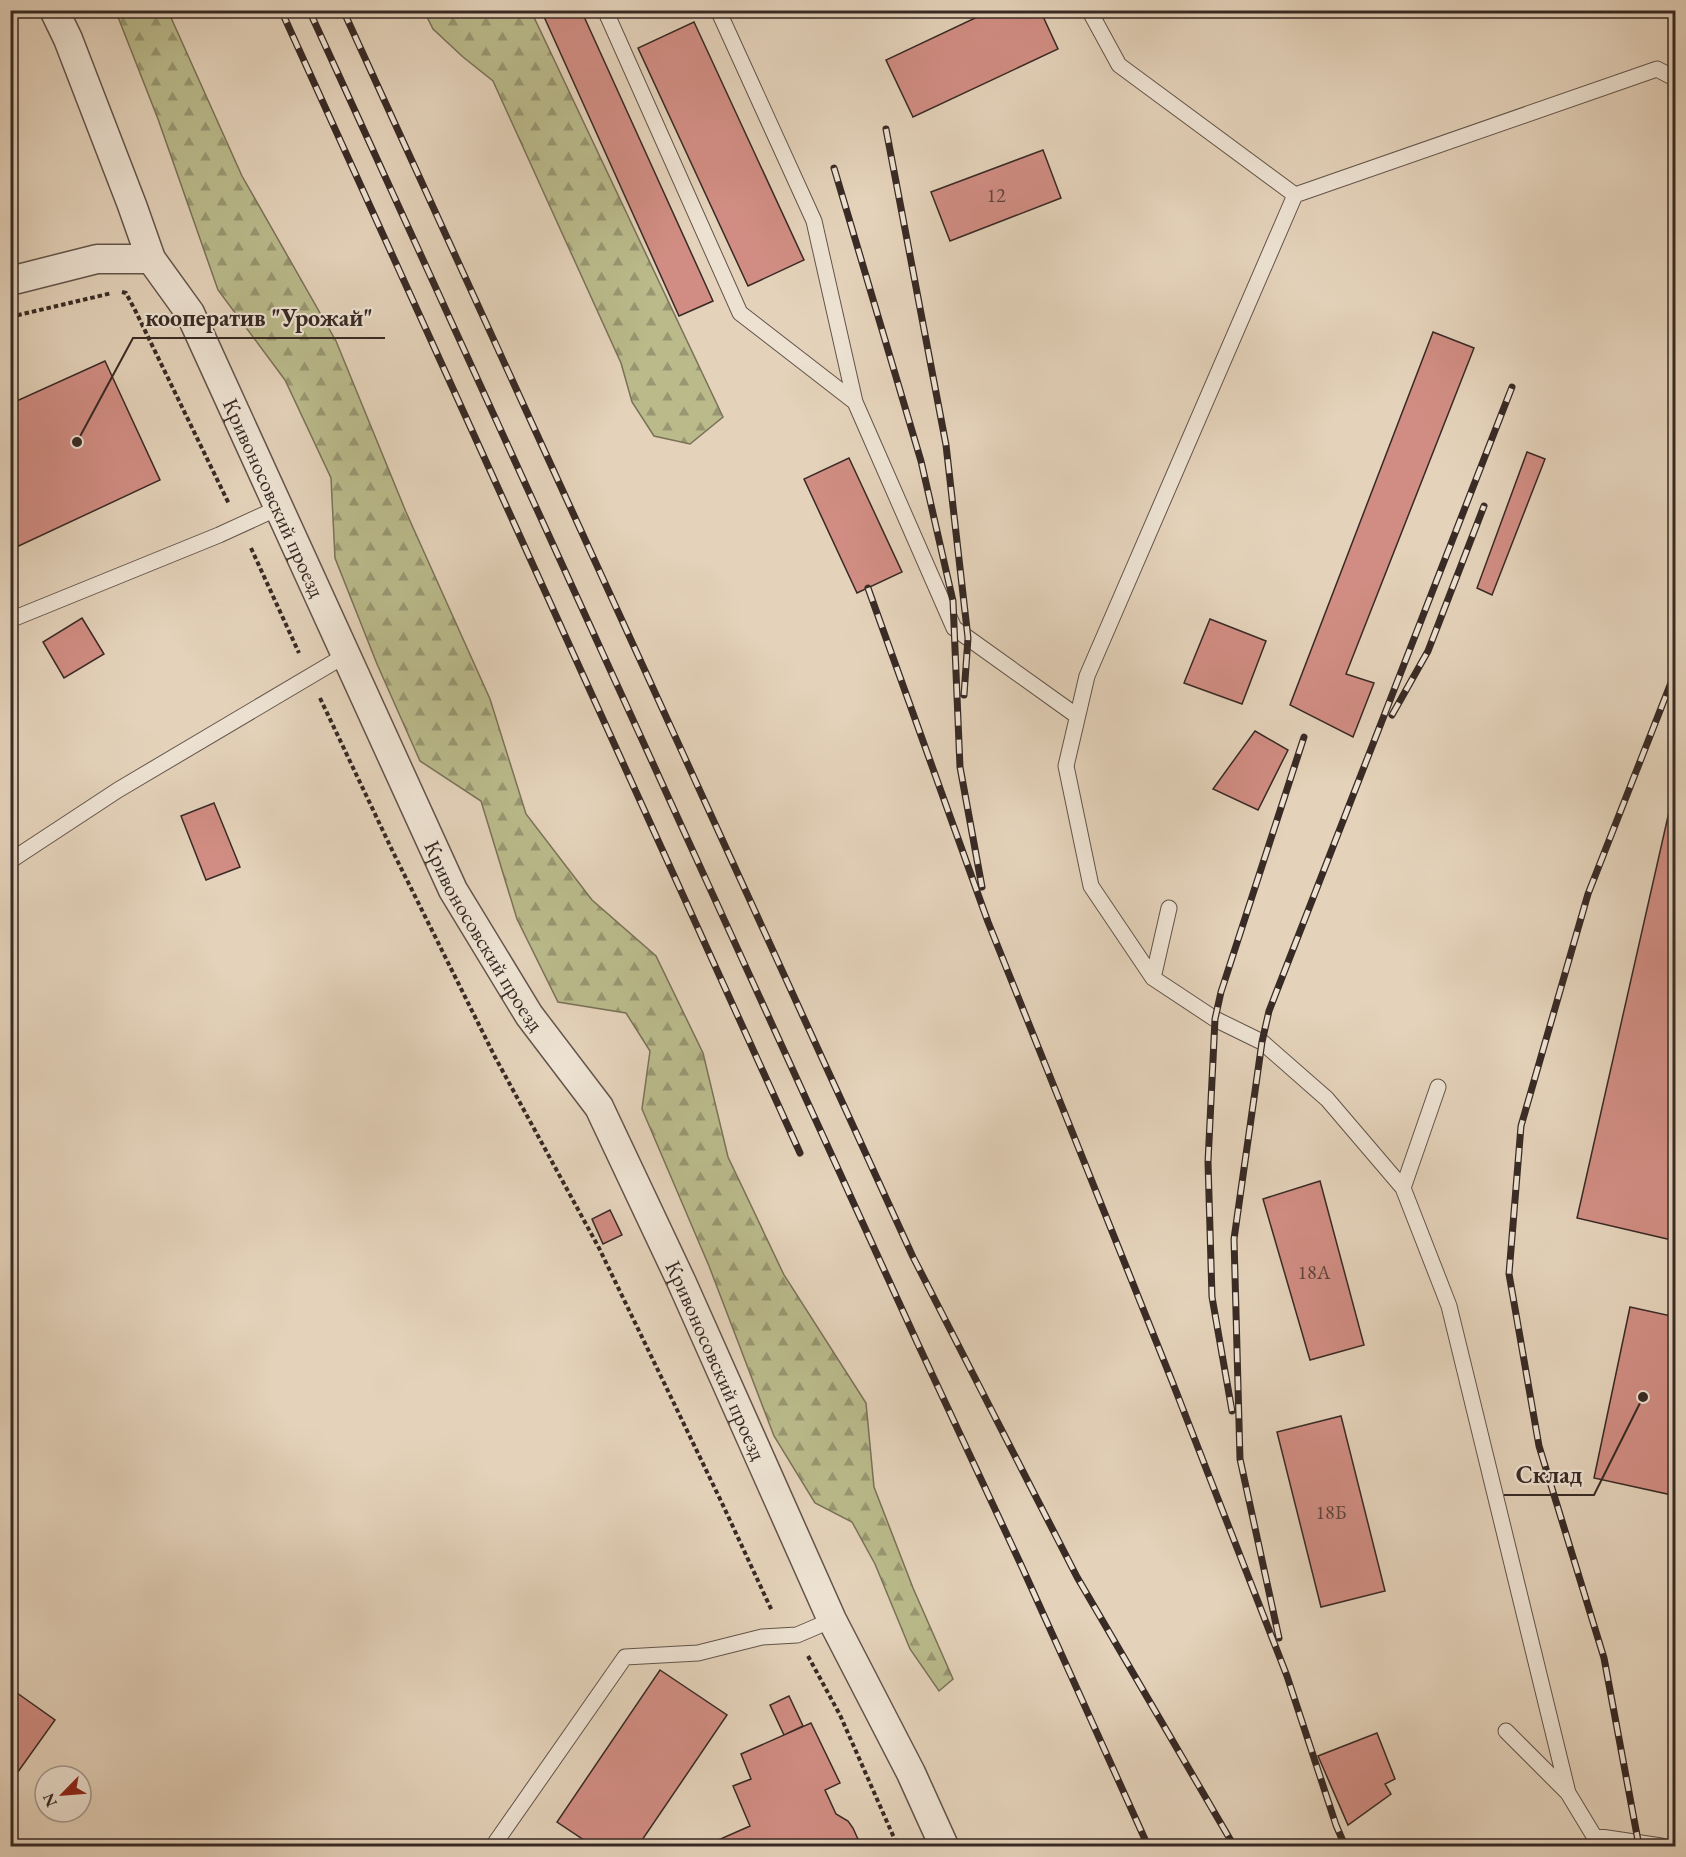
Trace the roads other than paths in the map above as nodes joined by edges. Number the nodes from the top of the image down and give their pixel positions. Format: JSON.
{"nodes":[{"id":1,"x":54,"y":10,"type":"edge"},
{"id":2,"x":605,"y":10,"type":"edge"},
{"id":3,"x":718,"y":10,"type":"edge"},
{"id":4,"x":1089,"y":10,"type":"edge"},
{"id":5,"x":1676,"y":80,"type":"edge"},
{"id":6,"x":1295,"y":195,"type":"junction"},
{"id":7,"x":151,"y":259,"type":"junction"},
{"id":8,"x":10,"y":281,"type":"edge"},
{"id":9,"x":855,"y":402,"type":"junction"},
{"id":10,"x":278,"y":508,"type":"junction"},
{"id":11,"x":10,"y":620,"type":"edge"},
{"id":12,"x":346,"y":655,"type":"junction"},
{"id":13,"x":1077,"y":716,"type":"junction"},
{"id":14,"x":10,"y":861,"type":"edge"},
{"id":15,"x":1168,"y":908,"type":"dead end"},
{"id":16,"x":1153,"y":978,"type":"junction"},
{"id":17,"x":1438,"y":1088,"type":"dead end"},
{"id":18,"x":1403,"y":1188,"type":"junction"},
{"id":19,"x":832,"y":1620,"type":"junction"},
{"id":20,"x":1506,"y":1731,"type":"dead end"},
{"id":21,"x":1568,"y":1792,"type":"junction"},
{"id":22,"x":493,"y":1846,"type":"edge"},
{"id":23,"x":944,"y":1846,"type":"edge"},
{"id":24,"x":1661,"y":1846,"type":"edge"}],
"edges":[{"from":1,"to":7,"type":"street","name":"Кривоносовский проезд"},
{"from":2,"to":9,"type":"lane"},
{"from":3,"to":9,"type":"lane"},
{"from":4,"to":6,"type":"lane"},
{"from":5,"to":6,"type":"lane"},
{"from":6,"to":13,"type":"lane"},
{"from":7,"to":8,"type":"street"},
{"from":7,"to":10,"type":"street","name":"Кривоносовский проезд"},
{"from":9,"to":13,"type":"lane"},
{"from":10,"to":11,"type":"lane"},
{"from":10,"to":12,"type":"street","name":"Кривоносовский проезд"},
{"from":12,"to":14,"type":"lane"},
{"from":12,"to":19,"type":"street","name":"Кривоносовский проезд"},
{"from":13,"to":16,"type":"lane"},
{"from":15,"to":16,"type":"lane"},
{"from":16,"to":18,"type":"lane"},
{"from":17,"to":18,"type":"lane"},
{"from":18,"to":21,"type":"lane"},
{"from":19,"to":22,"type":"lane"},
{"from":19,"to":23,"type":"street","name":"Кривоносовский проезд"},
{"from":20,"to":21,"type":"lane"},
{"from":21,"to":24,"type":"lane"}]}
